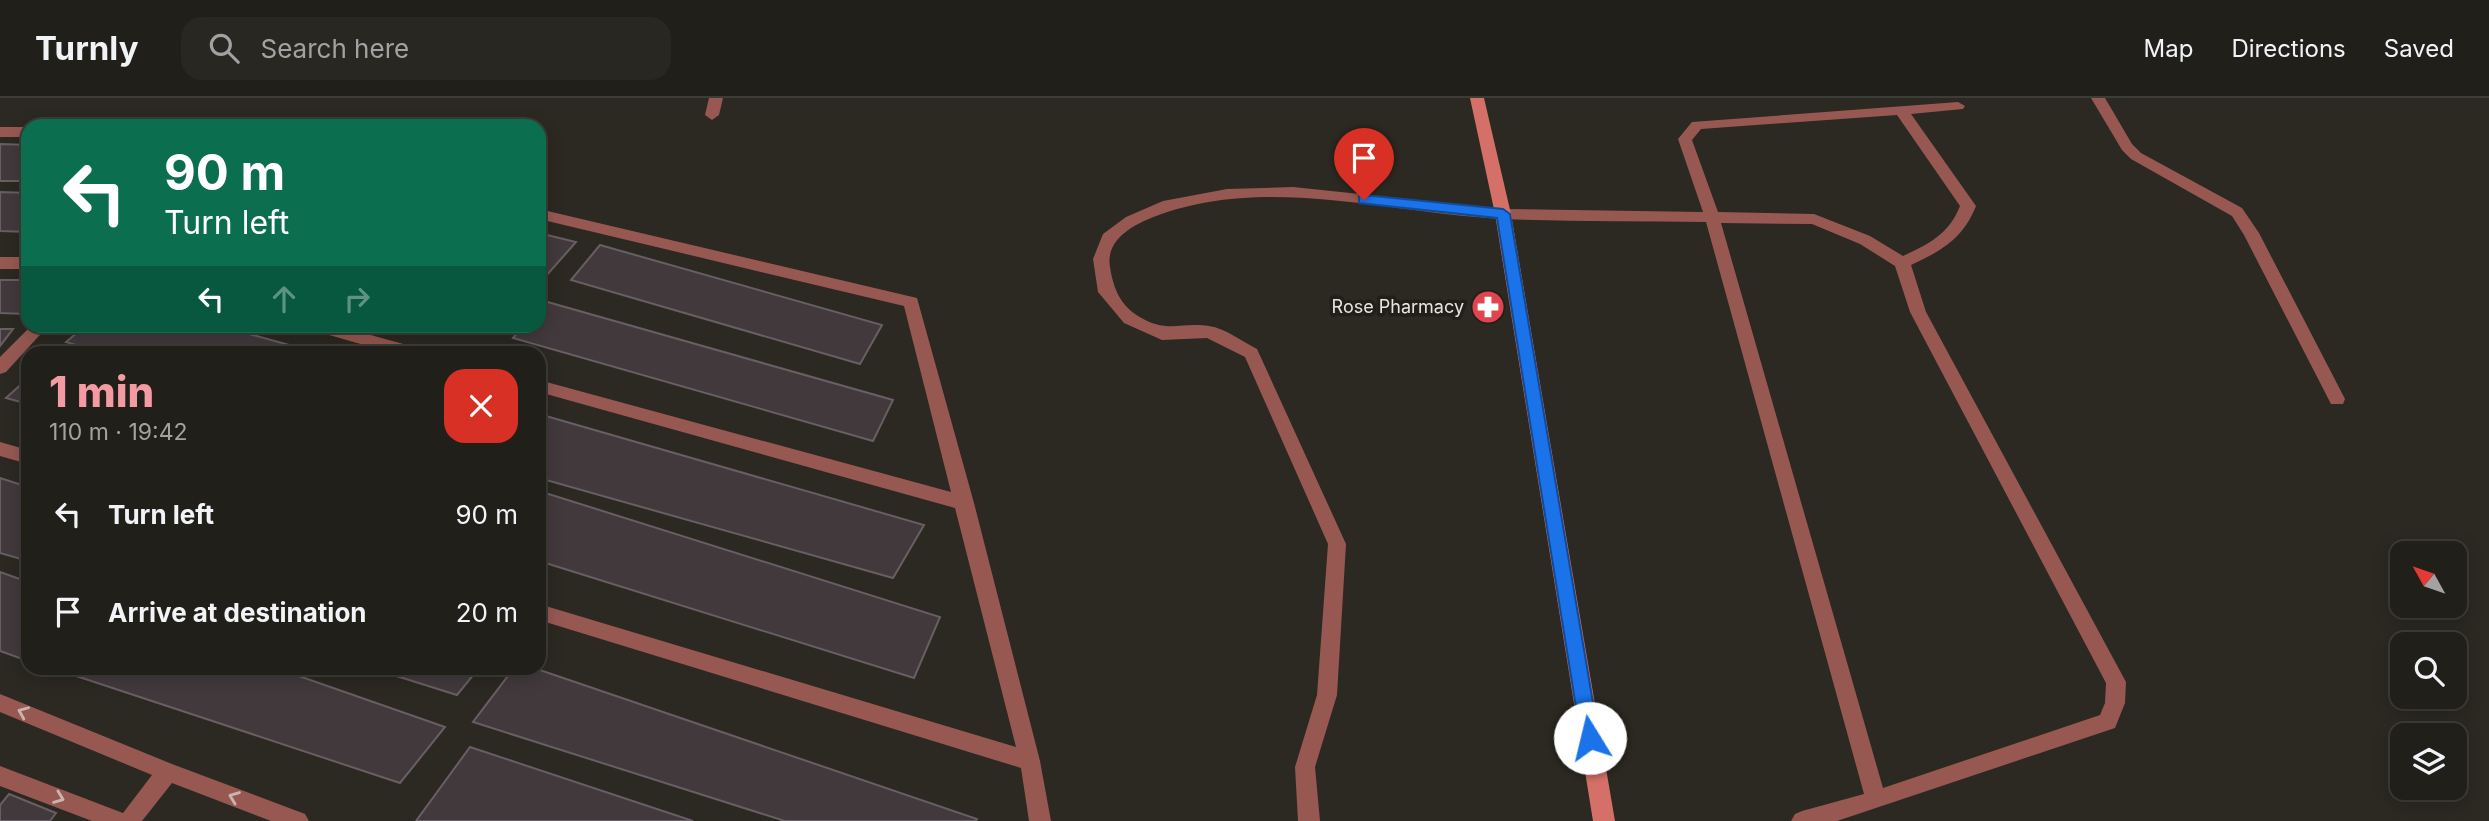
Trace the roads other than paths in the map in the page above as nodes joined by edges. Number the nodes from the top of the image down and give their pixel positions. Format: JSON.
{"nodes":[{"id":1,"x":716,"y":98,"type":"edge"},
{"id":2,"x":1477,"y":98,"type":"edge"},
{"id":3,"x":2098,"y":98,"type":"edge"},
{"id":4,"x":1958,"y":106,"type":"dead end"},
{"id":5,"x":1902,"y":112,"type":"junction"},
{"id":6,"x":712,"y":115,"type":"dead end"},
{"id":7,"x":0,"y":132,"type":"edge"},
{"id":8,"x":21,"y":132,"type":"edge"},
{"id":9,"x":1503,"y":214,"type":"junction"},
{"id":10,"x":546,"y":216,"type":"edge"},
{"id":11,"x":1712,"y":216,"type":"junction"},
{"id":12,"x":0,"y":263,"type":"edge"},
{"id":13,"x":21,"y":263,"type":"edge"},
{"id":14,"x":1902,"y":263,"type":"junction"},
{"id":15,"x":33,"y":333,"type":"edge"},
{"id":16,"x":342,"y":333,"type":"edge"},
{"id":17,"x":390,"y":346,"type":"edge"},
{"id":18,"x":0,"y":368,"type":"edge"},
{"id":19,"x":546,"y":388,"type":"edge"},
{"id":20,"x":2337,"y":399,"type":"dead end"},
{"id":21,"x":0,"y":449,"type":"edge"},
{"id":22,"x":21,"y":455,"type":"edge"},
{"id":23,"x":965,"y":503,"type":"junction"},
{"id":24,"x":546,"y":614,"type":"edge"},
{"id":25,"x":0,"y":703,"type":"edge"},
{"id":26,"x":1030,"y":761,"type":"junction"},
{"id":27,"x":168,"y":772,"type":"junction"},
{"id":28,"x":0,"y":776,"type":"edge"},
{"id":29,"x":1876,"y":800,"type":"junction"},
{"id":30,"x":118,"y":821,"type":"edge"},
{"id":31,"x":130,"y":821,"type":"edge"},
{"id":32,"x":298,"y":821,"type":"edge"},
{"id":33,"x":1040,"y":821,"type":"edge"},
{"id":34,"x":1309,"y":821,"type":"edge"},
{"id":35,"x":1604,"y":821,"type":"edge"},
{"id":36,"x":1802,"y":821,"type":"edge"}],
"edges":[{"from":1,"to":6,"type":"street"},
{"from":2,"to":9,"type":"street"},
{"from":3,"to":20,"type":"street"},
{"from":4,"to":5,"type":"street"},
{"from":5,"to":11,"type":"street"},
{"from":5,"to":14,"type":"street"},
{"from":7,"to":8,"type":"street"},
{"from":9,"to":11,"type":"street"},
{"from":9,"to":34,"type":"street"},
{"from":9,"to":35,"type":"street"},
{"from":10,"to":23,"type":"street"},
{"from":11,"to":14,"type":"street"},
{"from":11,"to":29,"type":"street"},
{"from":12,"to":13,"type":"street"},
{"from":14,"to":29,"type":"street"},
{"from":15,"to":18,"type":"street"},
{"from":16,"to":17,"type":"street"},
{"from":19,"to":23,"type":"street"},
{"from":21,"to":22,"type":"street"},
{"from":23,"to":26,"type":"street"},
{"from":24,"to":26,"type":"street"},
{"from":27,"to":25,"type":"street","one_way":true},
{"from":26,"to":33,"type":"street"},
{"from":27,"to":31,"type":"street"},
{"from":32,"to":27,"type":"street","one_way":true},
{"from":28,"to":30,"type":"street","one_way":true},
{"from":29,"to":36,"type":"street"}]}
